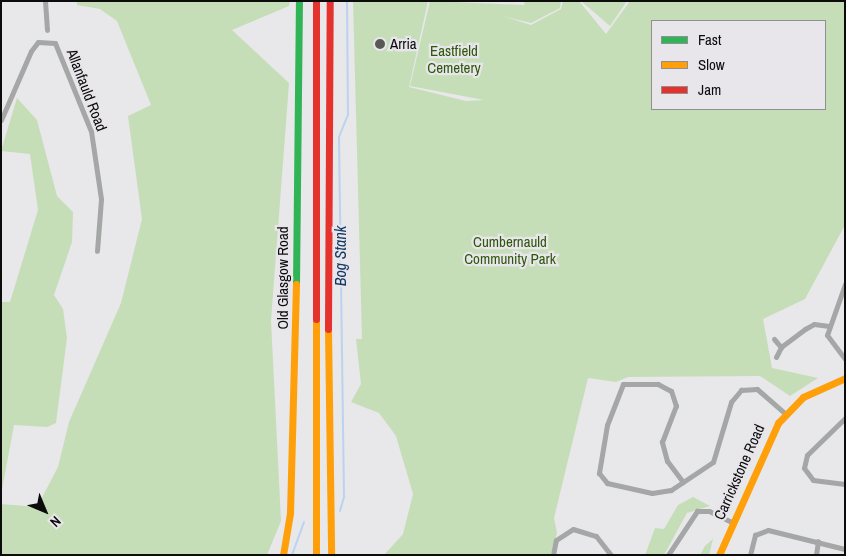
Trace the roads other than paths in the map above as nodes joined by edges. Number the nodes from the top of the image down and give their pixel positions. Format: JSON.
{"nodes":[{"id":1,"x":45,"y":1,"type":"edge"},
{"id":2,"x":299,"y":1,"type":"edge"},
{"id":3,"x":316,"y":1,"type":"edge"},
{"id":4,"x":330,"y":1,"type":"edge"},
{"id":5,"x":47,"y":30,"type":"dead end"},
{"id":6,"x":1,"y":120,"type":"edge"},
{"id":7,"x":97,"y":251,"type":"dead end"},
{"id":8,"x":845,"y":284,"type":"edge"},
{"id":9,"x":842,"y":302,"type":"edge"},
{"id":10,"x":829,"y":326,"type":"junction"},
{"id":11,"x":774,"y":339,"type":"dead end"},
{"id":12,"x":781,"y":347,"type":"junction"},
{"id":13,"x":776,"y":357,"type":"dead end"},
{"id":14,"x":845,"y":359,"type":"edge"},
{"id":15,"x":845,"y":378,"type":"edge"},
{"id":16,"x":786,"y":413,"type":"junction"},
{"id":17,"x":845,"y":418,"type":"edge"},
{"id":18,"x":683,"y":482,"type":"junction"},
{"id":19,"x":845,"y":484,"type":"edge"},
{"id":20,"x":732,"y":522,"type":"junction"},
{"id":21,"x":818,"y":541,"type":"junction"},
{"id":22,"x":845,"y":549,"type":"edge"},
{"id":23,"x":283,"y":555,"type":"edge"},
{"id":24,"x":316,"y":555,"type":"edge"},
{"id":25,"x":331,"y":555,"type":"edge"},
{"id":26,"x":553,"y":555,"type":"edge"},
{"id":27,"x":611,"y":555,"type":"edge"},
{"id":28,"x":668,"y":555,"type":"edge"},
{"id":29,"x":719,"y":555,"type":"edge"},
{"id":30,"x":750,"y":555,"type":"edge"},
{"id":31,"x":816,"y":555,"type":"edge"}],
"edges":[{"from":1,"to":5,"type":"street"},
{"from":2,"to":23,"type":"main road","name":"Old Glasgow Road"},
{"from":3,"to":24,"type":"main road"},
{"from":4,"to":25,"type":"main road"},
{"from":6,"to":7,"type":"street","name":"Allanfauld Road"},
{"from":8,"to":9,"type":"street"},
{"from":9,"to":10,"type":"street"},
{"from":10,"to":12,"type":"street"},
{"from":10,"to":14,"type":"street"},
{"from":11,"to":12,"type":"street"},
{"from":12,"to":13,"type":"street"},
{"from":15,"to":16,"type":"main road","name":"Carrickstone Road"},
{"from":16,"to":18,"type":"street"},
{"from":16,"to":20,"type":"main road","name":"Carrickstone Road"},
{"from":17,"to":19,"type":"street"},
{"from":18,"to":18,"type":"street"},
{"from":20,"to":28,"type":"street"},
{"from":20,"to":29,"type":"main road","name":"Carrickstone Road"},
{"from":21,"to":22,"type":"street"},
{"from":21,"to":30,"type":"street"},
{"from":21,"to":31,"type":"street"},
{"from":26,"to":27,"type":"street"}]}
